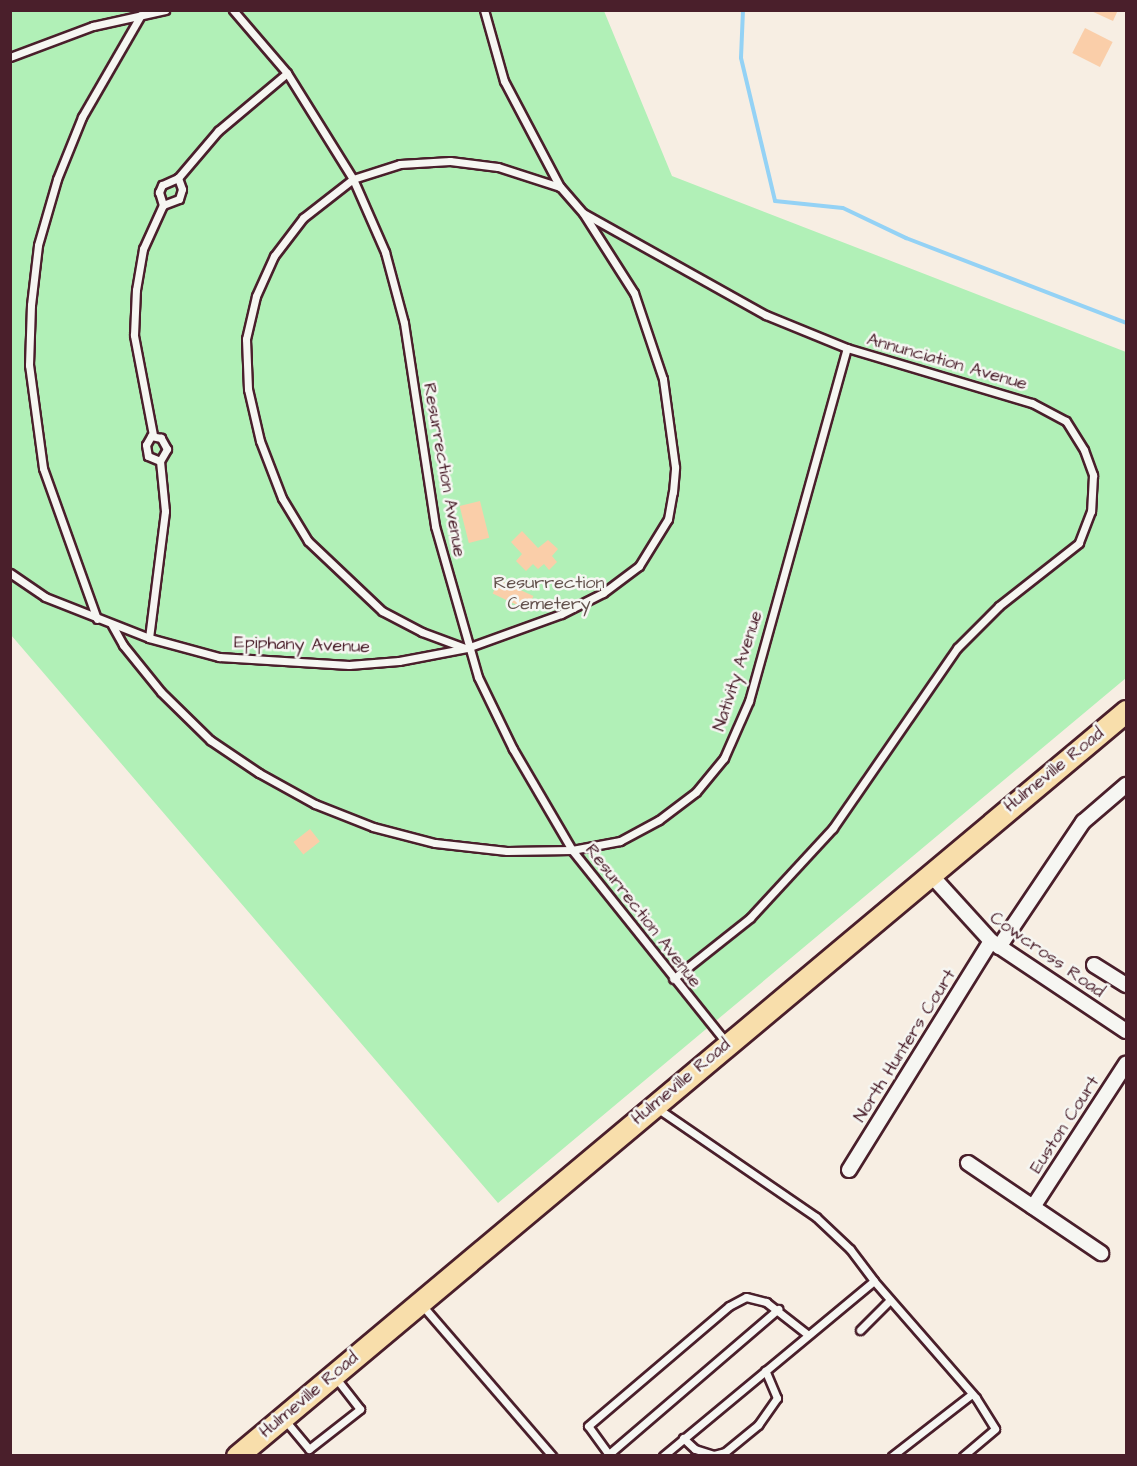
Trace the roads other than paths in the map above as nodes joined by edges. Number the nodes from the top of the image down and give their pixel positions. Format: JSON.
{"nodes":[{"id":1,"x":165,"y":10,"type":"edge"},
{"id":2,"x":233,"y":10,"type":"edge"},
{"id":3,"x":484,"y":10,"type":"edge"},
{"id":4,"x":141,"y":15,"type":"junction"},
{"id":5,"x":10,"y":57,"type":"edge"},
{"id":6,"x":287,"y":73,"type":"junction"},
{"id":7,"x":178,"y":178,"type":"junction"},
{"id":8,"x":353,"y":179,"type":"junction"},
{"id":9,"x":560,"y":187,"type":"junction"},
{"id":10,"x":163,"y":205,"type":"junction"},
{"id":11,"x":583,"y":213,"type":"junction"},
{"id":12,"x":847,"y":348,"type":"junction"},
{"id":13,"x":153,"y":435,"type":"junction"},
{"id":14,"x":160,"y":461,"type":"junction"},
{"id":15,"x":10,"y":573,"type":"edge"},
{"id":16,"x":97,"y":619,"type":"junction"},
{"id":17,"x":112,"y":625,"type":"junction"},
{"id":18,"x":150,"y":638,"type":"junction"},
{"id":19,"x":467,"y":648,"type":"junction"},
{"id":20,"x":1126,"y":711,"type":"edge"},
{"id":21,"x":1126,"y":785,"type":"edge"},
{"id":22,"x":572,"y":850,"type":"junction"},
{"id":23,"x":930,"y":874,"type":"junction"},
{"id":24,"x":995,"y":944,"type":"junction"},
{"id":25,"x":1094,"y":965,"type":"dead end"},
{"id":26,"x":673,"y":979,"type":"junction"},
{"id":27,"x":1126,"y":985,"type":"edge"},
{"id":28,"x":1126,"y":1031,"type":"edge"},
{"id":29,"x":728,"y":1044,"type":"junction"},
{"id":30,"x":1126,"y":1064,"type":"edge"},
{"id":31,"x":654,"y":1106,"type":"junction"},
{"id":32,"x":968,"y":1164,"type":"dead end"},
{"id":33,"x":849,"y":1170,"type":"dead end"},
{"id":34,"x":1033,"y":1207,"type":"junction"},
{"id":35,"x":1101,"y":1253,"type":"dead end"},
{"id":36,"x":874,"y":1281,"type":"junction"},
{"id":37,"x":890,"y":1300,"type":"junction"},
{"id":38,"x":420,"y":1302,"type":"junction"},
{"id":39,"x":778,"y":1310,"type":"junction"},
{"id":40,"x":860,"y":1330,"type":"dead end"},
{"id":41,"x":807,"y":1334,"type":"junction"},
{"id":42,"x":765,"y":1370,"type":"junction"},
{"id":43,"x":333,"y":1375,"type":"junction"},
{"id":44,"x":972,"y":1394,"type":"junction"},
{"id":45,"x":283,"y":1417,"type":"junction"},
{"id":46,"x":683,"y":1438,"type":"junction"},
{"id":47,"x":309,"y":1449,"type":"junction"},
{"id":48,"x":237,"y":1455,"type":"edge"},
{"id":49,"x":302,"y":1455,"type":"edge"},
{"id":50,"x":552,"y":1455,"type":"edge"},
{"id":51,"x":610,"y":1455,"type":"edge"},
{"id":52,"x":663,"y":1455,"type":"edge"},
{"id":53,"x":892,"y":1455,"type":"edge"},
{"id":54,"x":963,"y":1455,"type":"edge"}],
"edges":[{"from":1,"to":4,"type":"lane"},
{"from":2,"to":6,"type":"lane","name":"Resurrection Avenue"},
{"from":3,"to":9,"type":"lane"},
{"from":4,"to":5,"type":"lane"},
{"from":4,"to":16,"type":"lane"},
{"from":6,"to":7,"type":"lane"},
{"from":6,"to":8,"type":"lane","name":"Resurrection Avenue"},
{"from":7,"to":10,"type":"lane"},
{"from":7,"to":10,"type":"lane"},
{"from":8,"to":9,"type":"lane"},
{"from":8,"to":19,"type":"lane","name":"Resurrection Avenue"},
{"from":8,"to":19,"type":"lane"},
{"from":9,"to":11,"type":"lane"},
{"from":10,"to":13,"type":"lane"},
{"from":11,"to":12,"type":"lane","name":"Annunciation Avenue"},
{"from":11,"to":19,"type":"lane","name":"Epiphany Avenue"},
{"from":12,"to":22,"type":"lane","name":"Nativity Avenue"},
{"from":12,"to":26,"type":"lane","name":"Annunciation Avenue"},
{"from":13,"to":14,"type":"lane"},
{"from":13,"to":14,"type":"lane"},
{"from":14,"to":18,"type":"lane"},
{"from":15,"to":16,"type":"lane","name":"Epiphany Avenue"},
{"from":16,"to":17,"type":"lane","name":"Epiphany Avenue"},
{"from":17,"to":18,"type":"lane","name":"Epiphany Avenue"},
{"from":17,"to":22,"type":"lane","name":"Nativity Avenue"},
{"from":18,"to":19,"type":"lane","name":"Epiphany Avenue"},
{"from":19,"to":22,"type":"lane","name":"Resurrection Avenue"},
{"from":20,"to":23,"type":"main road","name":"Hulmeville Road"},
{"from":21,"to":24,"type":"street","name":"North Hunters Court"},
{"from":22,"to":26,"type":"lane","name":"Resurrection Avenue"},
{"from":23,"to":24,"type":"street","name":"Cowcross Road"},
{"from":23,"to":29,"type":"main road","name":"Hulmeville Road"},
{"from":24,"to":28,"type":"street","name":"Cowcross Road"},
{"from":24,"to":33,"type":"street","name":"North Hunters Court"},
{"from":25,"to":27,"type":"street"},
{"from":26,"to":29,"type":"lane","name":"Resurrection Avenue"},
{"from":29,"to":31,"type":"main road","name":"Hulmeville Road"},
{"from":30,"to":34,"type":"street","name":"Euston Court"},
{"from":31,"to":36,"type":"lane"},
{"from":31,"to":38,"type":"main road","name":"Hulmeville Road"},
{"from":32,"to":34,"type":"street"},
{"from":34,"to":35,"type":"street"},
{"from":36,"to":37,"type":"lane"},
{"from":36,"to":41,"type":"lane"},
{"from":37,"to":40,"type":"lane"},
{"from":37,"to":44,"type":"lane"},
{"from":38,"to":43,"type":"main road","name":"Hulmeville Road"},
{"from":38,"to":50,"type":"lane"},
{"from":39,"to":41,"type":"lane"},
{"from":39,"to":51,"type":"lane"},
{"from":39,"to":51,"type":"lane"},
{"from":41,"to":42,"type":"lane"},
{"from":42,"to":46,"type":"lane"},
{"from":42,"to":46,"type":"lane"},
{"from":43,"to":45,"type":"main road","name":"Hulmeville Road"},
{"from":43,"to":47,"type":"lane"},
{"from":44,"to":53,"type":"lane"},
{"from":44,"to":54,"type":"lane"},
{"from":45,"to":47,"type":"lane"},
{"from":45,"to":48,"type":"main road","name":"Hulmeville Road"},
{"from":46,"to":52,"type":"lane"},
{"from":47,"to":49,"type":"lane"}]}
